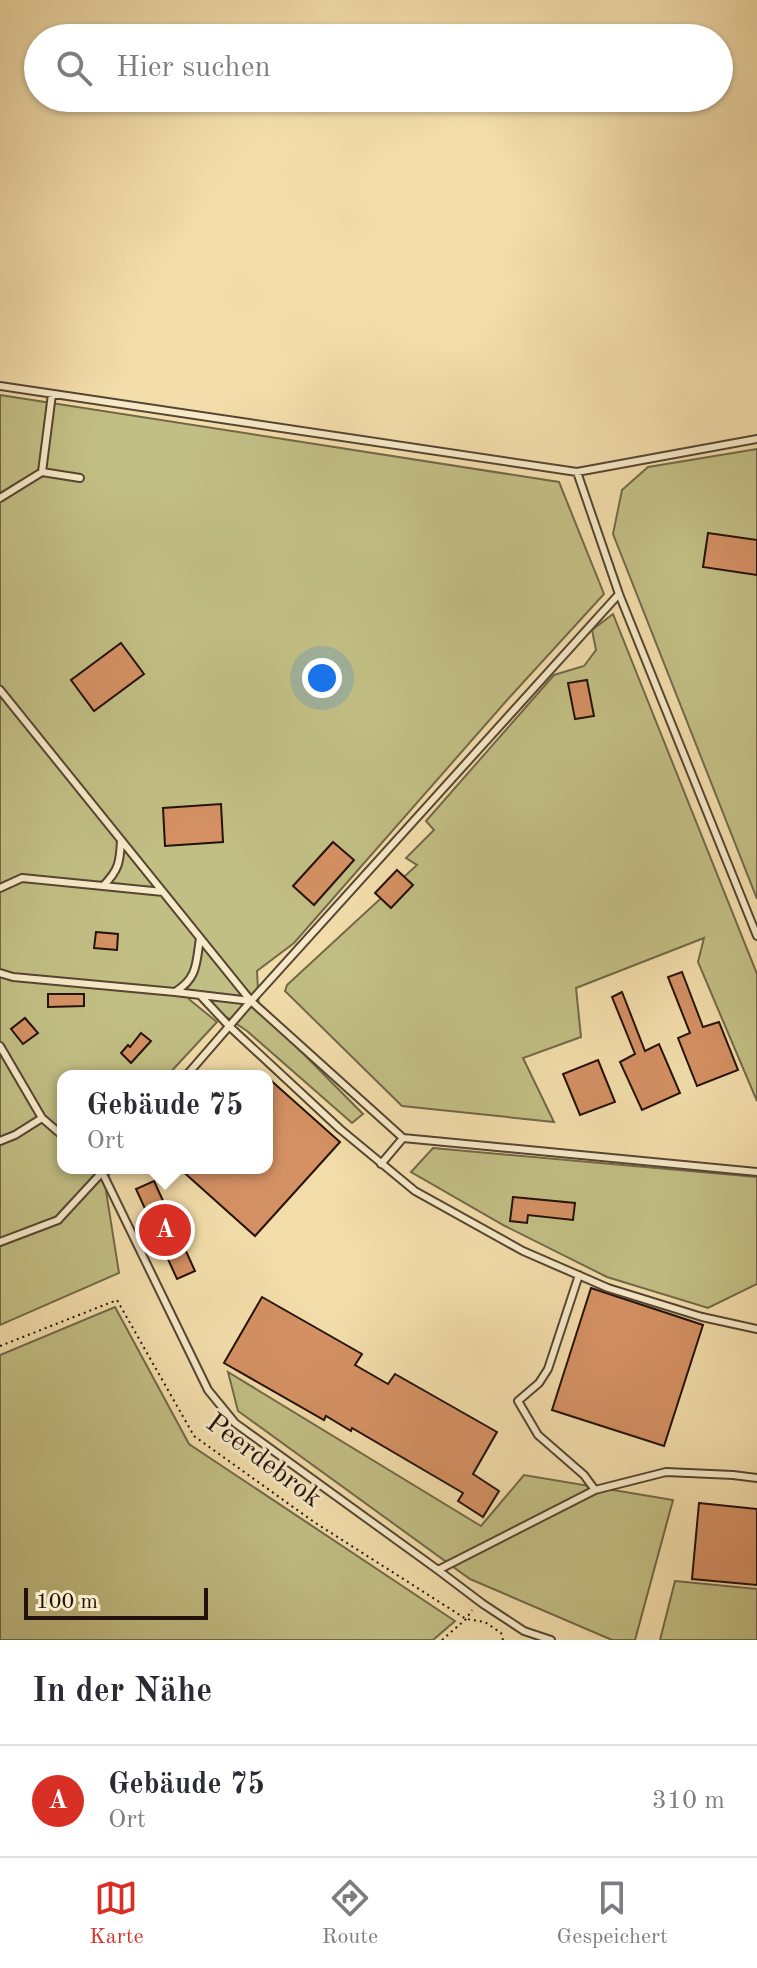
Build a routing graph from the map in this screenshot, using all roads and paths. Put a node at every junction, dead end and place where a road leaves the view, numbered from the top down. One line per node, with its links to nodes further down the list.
1 (0, 386): 2 (lane)
2 (52, 394): 4 (lane); 5 (lane)
3 (757, 439): 5 (lane)
4 (42, 472): 6 (lane); 7 (lane)
5 (577, 472): 8 (lane)
6 (80, 478)
7 (0, 498)
8 (619, 594): 14 (lane); 19 (lane)
9 (0, 690): 10 (lane)
10 (121, 840): 11 (lane); 13 (lane)
11 (103, 886): 12 (lane); 13 (lane)
12 (0, 888)
13 (163, 892): 15 (lane)
14 (757, 936)
15 (200, 938): 17 (lane); 19 (lane)
16 (0, 973): 17 (lane)
17 (175, 992): 18 (lane)
18 (200, 995): 19 (lane); 20 (lane)
19 (251, 1001): 20 (lane); 25 (lane)
20 (229, 1026): 22 (lane); 27 (lane)
21 (0, 1046): 23 (lane)
22 (191, 1070)
23 (42, 1118): 24 (lane); 26 (lane)
24 (57, 1131)
25 (403, 1138): 27 (lane); 28 (lane)
26 (0, 1141)
27 (381, 1164): 32 (lane)
28 (757, 1172)
29 (98, 1174): 31 (lane)
30 (104, 1174): 37 (lane)
31 (0, 1242)
32 (579, 1275): 33 (lane); 36 (lane)
33 (757, 1329)
34 (0, 1346): 39 (path, Peerdebrok)
35 (757, 1478): 36 (lane)
36 (595, 1490): 37 (lane)
37 (438, 1570): 38 (lane)
38 (483, 1604): 39 (path); 42 (lane)
39 (466, 1619): 40 (path); 41 (path, Peerdebrok)
40 (442, 1640)
41 (503, 1640)
42 (551, 1640)

